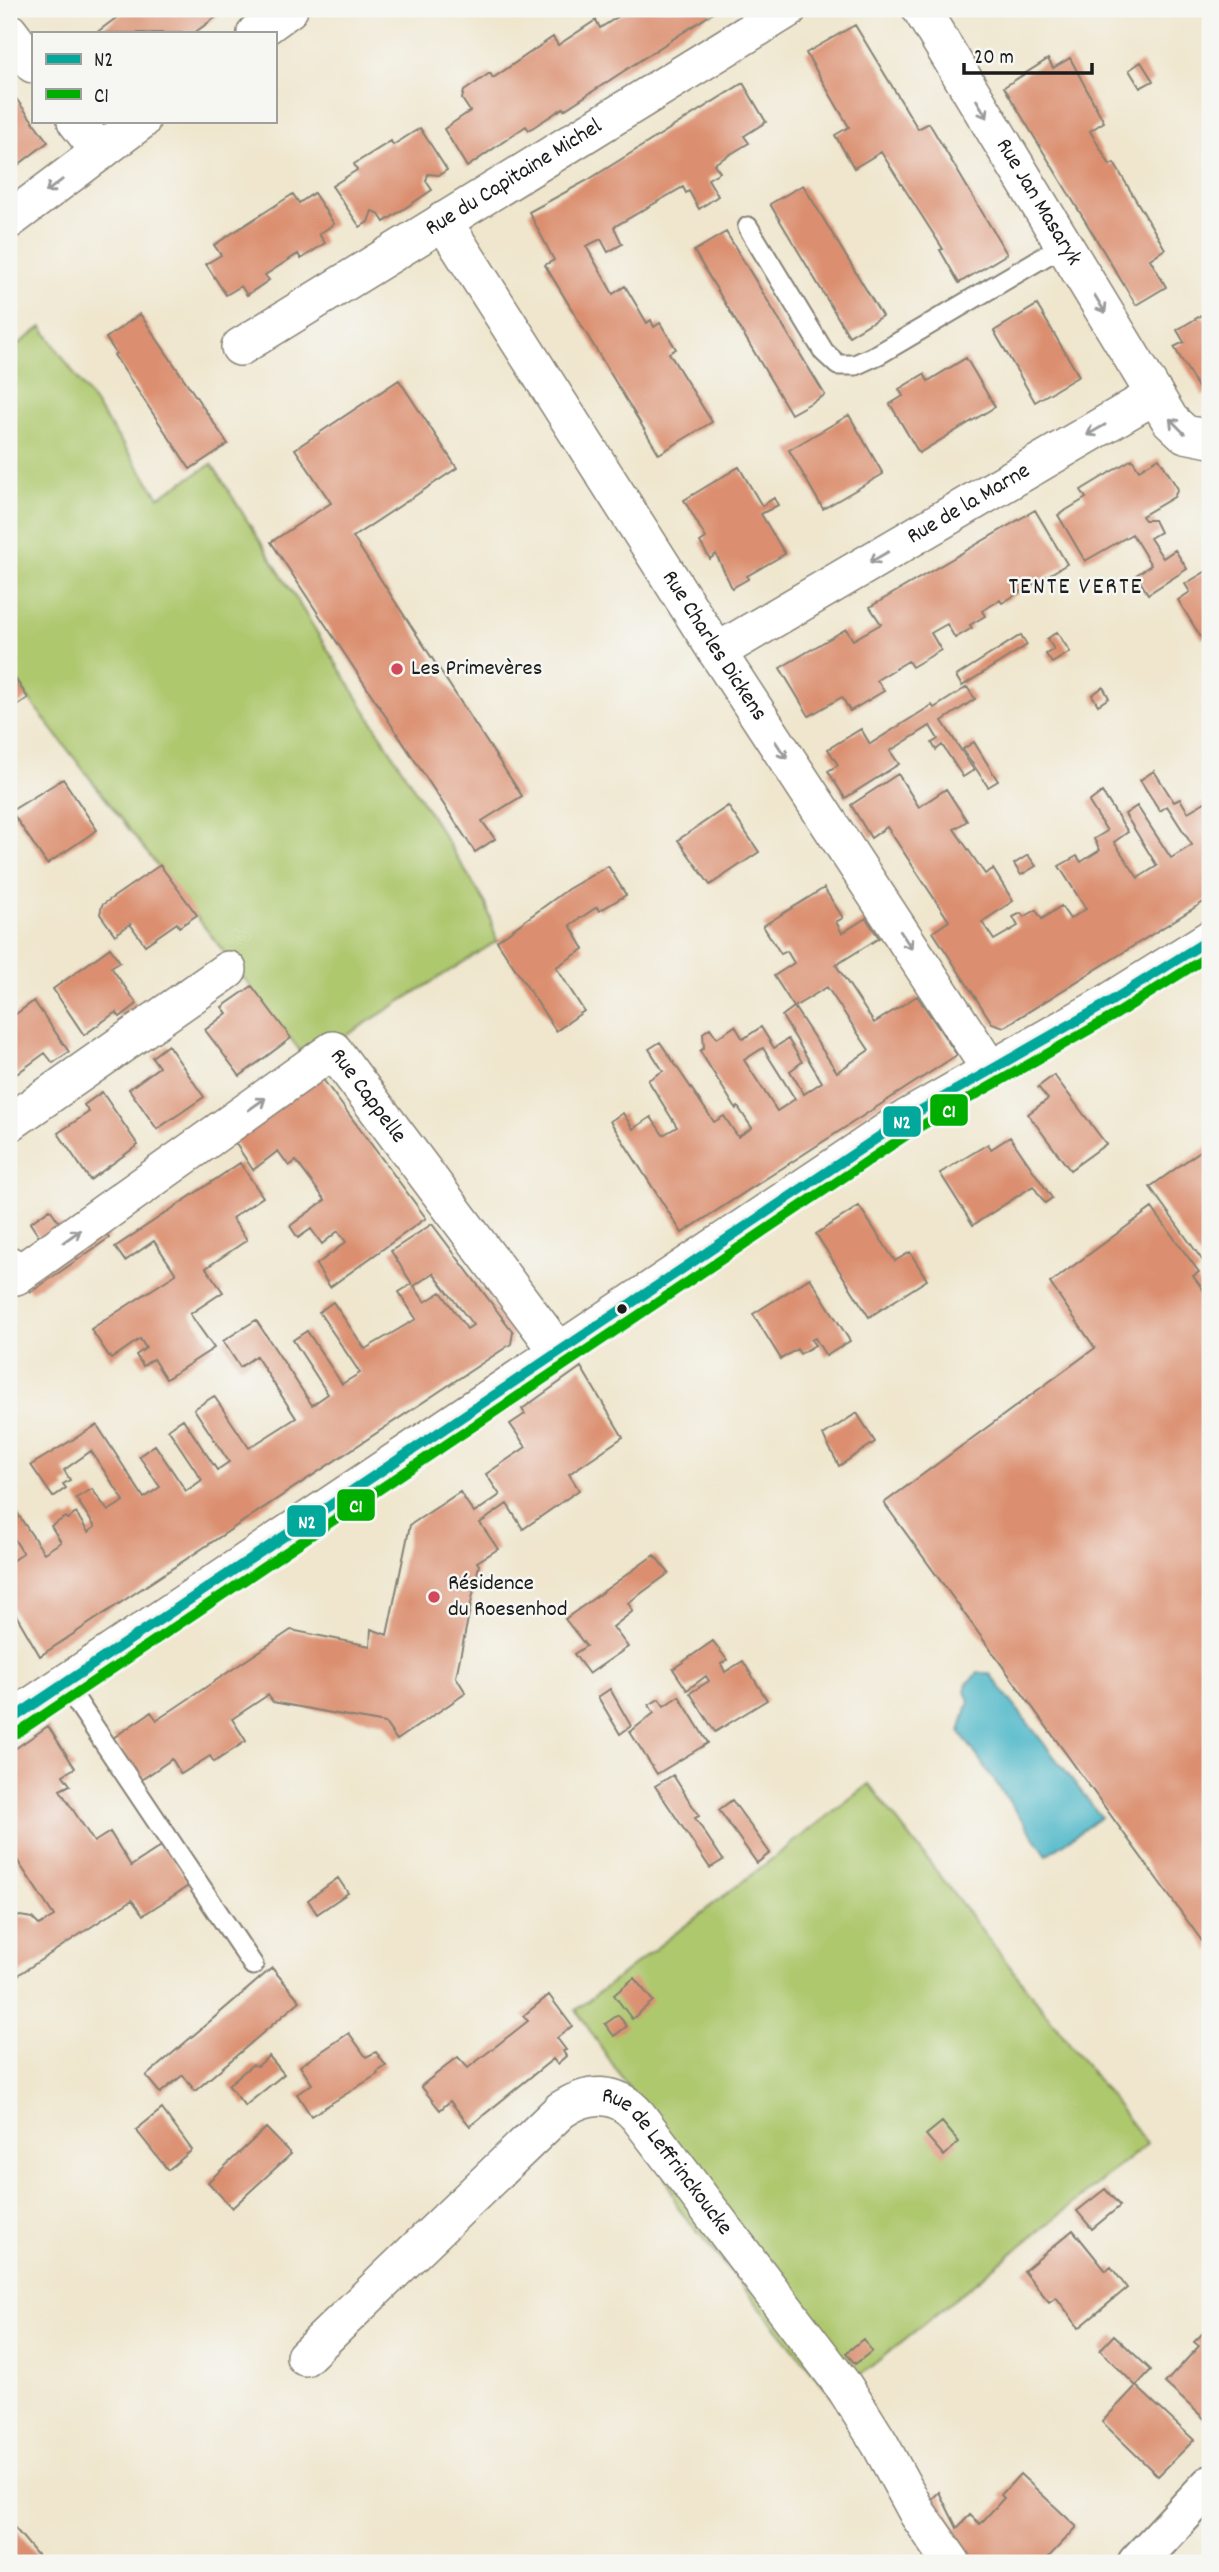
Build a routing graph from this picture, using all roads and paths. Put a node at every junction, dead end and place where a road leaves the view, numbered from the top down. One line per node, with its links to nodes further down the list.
1 (289, 9): 5 (street)
2 (788, 9): 11 (street, Rue du Capitaine Michel)
3 (921, 9): 13 (street, Rue Jan Masaryk, one-way to 13)
4 (9, 32): 6 (street)
5 (258, 32)
6 (32, 63)
7 (77, 122): 9 (street)
8 (140, 122): 9 (street)
9 (100, 152): 10 (street, one-way to 10)
10 (9, 220)
11 (443, 221): 14 (street, Rue du Capitaine Michel); 17 (street, Rue Charles Dickens)
12 (748, 227): 13 (lane)
13 (1064, 245): 15 (street, Rue Jan Masaryk, one-way to 15)
14 (240, 347)
15 (1155, 395): 16 (street, one-way to 15); 17 (street, Rue de la Marne, one-way to 17)
16 (1210, 439)
17 (717, 652): 20 (street, Rue Charles Dickens, one-way to 20)
18 (1210, 939): 20 (street)
19 (228, 970): 21 (street)
20 (990, 1069): 23 (street)
21 (9, 1124)
22 (13, 1271): 23 (street, Rue Cappelle, one-way to 23)
23 (559, 1352): 24 (street)
24 (65, 1684): 25 (street); 26 (lane)
25 (9, 1721)
26 (253, 1965)
27 (305, 2357): 29 (street, Rue de Leffrinckoucke)
28 (1210, 2485): 30 (street)
29 (952, 2563)
30 (1137, 2563)

